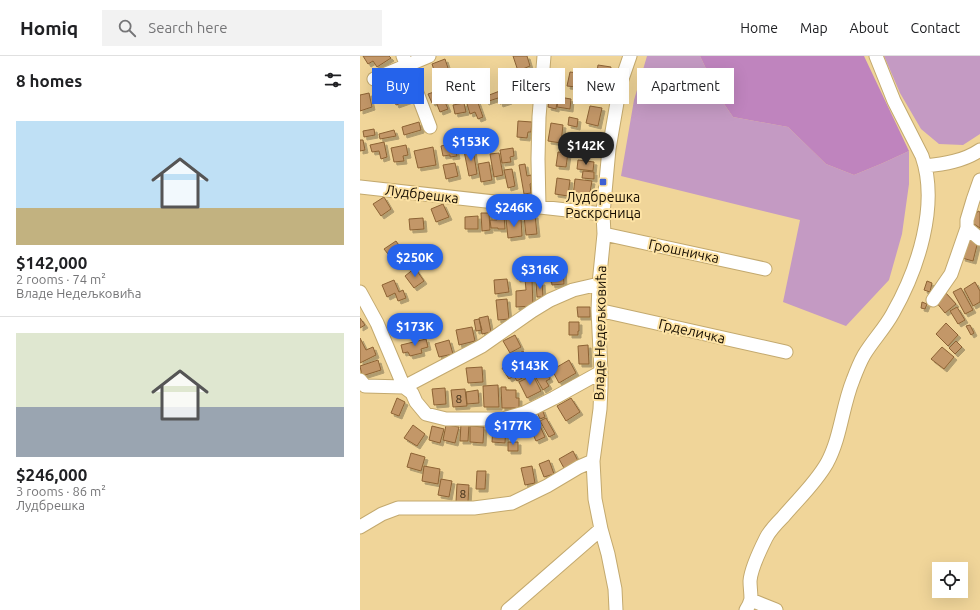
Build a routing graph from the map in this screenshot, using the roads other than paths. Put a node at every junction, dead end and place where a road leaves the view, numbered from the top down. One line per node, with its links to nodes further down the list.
1 (429, 56): 5 (street)
2 (544, 56): 13 (street)
3 (630, 56): 14 (street, Владе Недељковића)
4 (876, 56): 9 (street)
5 (405, 61): 6 (street); 7 (street)
6 (393, 68)
7 (430, 127)
8 (977, 156): 9 (street)
9 (925, 166): 30 (street)
10 (980, 180): 12 (street)
11 (360, 187): 13 (street, Лудбрешка)
12 (976, 203): 15 (street)
13 (540, 207): 14 (street, Лудбрешка)
14 (603, 214): 16 (street, Владе Недељковића)
15 (967, 228): 17 (street); 21 (street)
16 (604, 234): 18 (street, Грошничка); 19 (street, Владе Недељковића)
17 (980, 239)
18 (765, 269)
19 (598, 284): 22 (street, Владе Недељковића); 26 (street)
20 (360, 292): 26 (street)
21 (933, 300)
22 (598, 310): 23 (street, Грделичка); 24 (street, Владе Недељковића)
23 (786, 352)
24 (601, 372): 26 (street); 27 (street, Владе Недељковића)
25 (362, 385): 26 (street)
26 (404, 387)
27 (593, 461): 28 (street); 29 (street, Владе Недељковића)
28 (360, 527)
29 (601, 529): 31 (street); 32 (street, Владе Недељковића)
30 (749, 605): 33 (street)
31 (515, 608)
32 (616, 610)
33 (776, 610)

